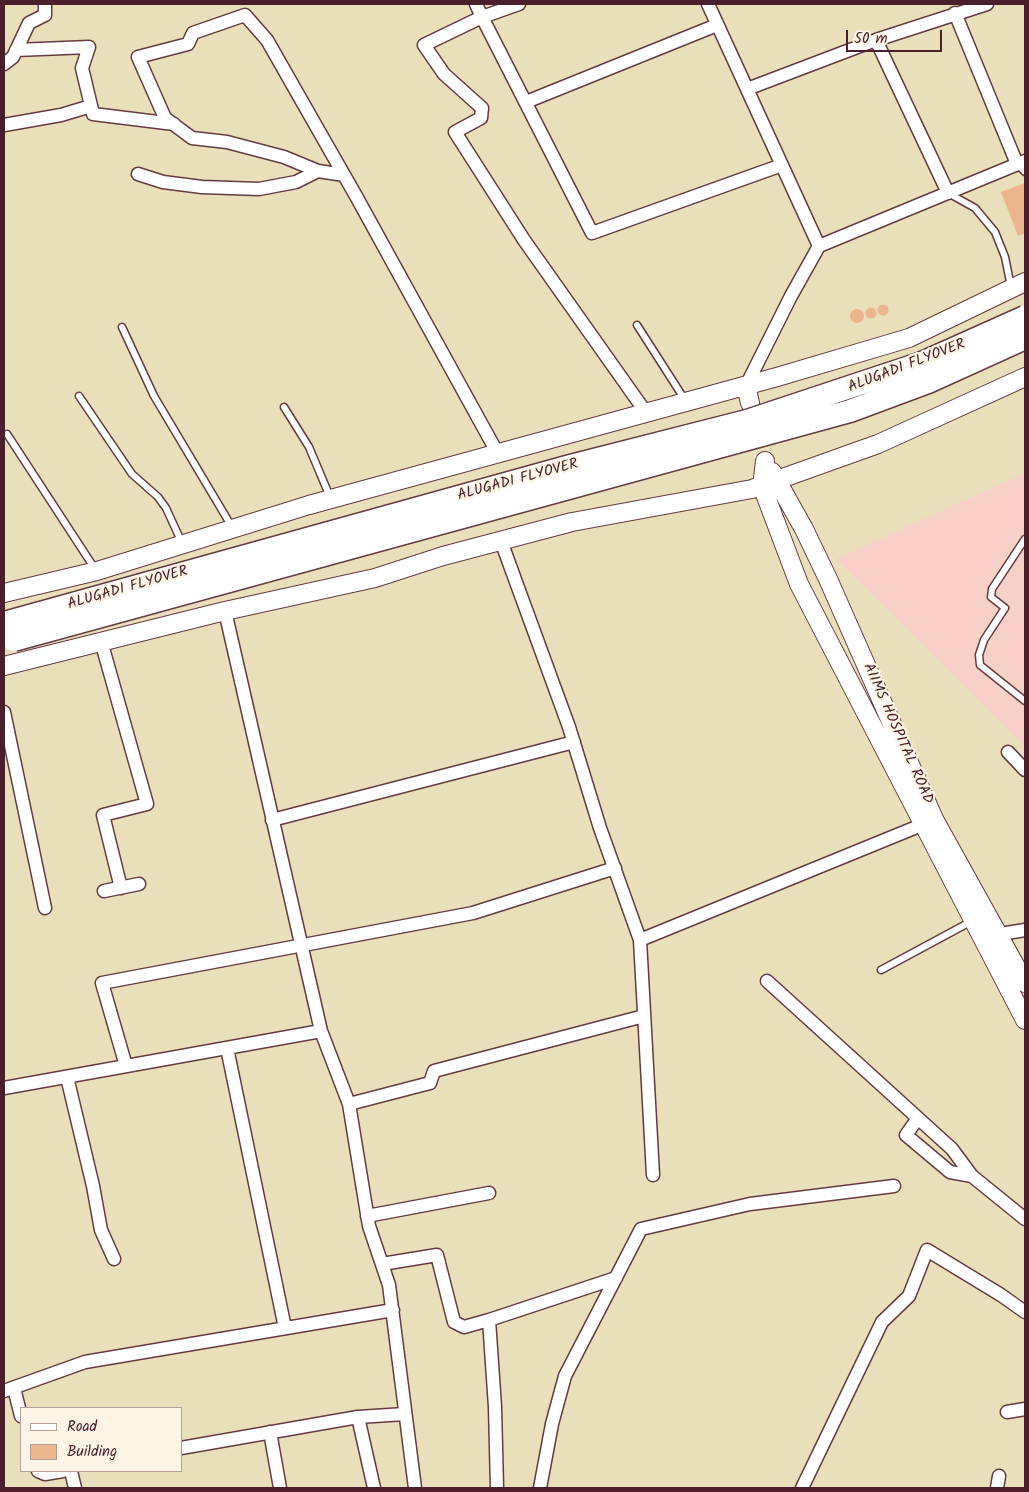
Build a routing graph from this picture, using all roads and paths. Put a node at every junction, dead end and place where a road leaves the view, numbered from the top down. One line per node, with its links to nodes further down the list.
1 (45, 4): 10 (street)
2 (476, 4): 7 (street)
3 (519, 4): 7 (street)
4 (708, 4): 8 (street)
5 (987, 4): 6 (street)
6 (955, 13): 9 (street); 18 (street)
7 (482, 17): 13 (street); 34 (street)
8 (718, 25): 12 (street); 13 (street)
9 (876, 40): 12 (street); 22 (street)
10 (16, 50): 11 (street); 14 (street)
11 (4, 64)
12 (747, 89): 17 (street)
13 (526, 102): 17 (street)
14 (91, 106): 15 (street); 16 (street)
15 (174, 124): 19 (street); 21 (street)
16 (4, 125)
17 (782, 166): 23 (street)
18 (1023, 166): 22 (street)
19 (318, 171): 20 (street); 21 (street)
20 (138, 174)
21 (344, 175): 36 (street)
22 (948, 193): 23 (street); 24 (lane)
23 (819, 246): 30 (street)
24 (1018, 287): 30 (street)
25 (1025, 317): 46 (highway, ALUGADI FLYOVER, bridge)
26 (637, 325): 32 (lane)
27 (122, 327): 39 (lane)
28 (1025, 338): 46 (highway, ALUGADI FLYOVER, bridge)
29 (1025, 378): 37 (street)
30 (748, 394): 32 (street)
31 (79, 396): 42 (lane)
32 (687, 402): 34 (street)
33 (284, 408): 38 (lane)
34 (647, 414): 36 (street)
35 (7, 434): 43 (lane)
36 (498, 454): 38 (street)
37 (770, 484): 41 (street); 55 (street, AIIMS HOSPITAL ROAD); 61 (street, AIIMS HOSPITAL ROAD)
38 (331, 499): 39 (street)
39 (232, 528): 42 (street)
40 (1025, 539): 49 (lane)
41 (501, 541): 45 (street); 51 (street)
42 (183, 544): 43 (street)
43 (97, 571): 44 (street)
44 (4, 593)
45 (225, 611): 47 (street); 54 (street)
46 (9, 632)
47 (101, 641): 48 (street); 58 (street)
48 (4, 666)
49 (1025, 701)
50 (4, 712): 60 (street)
51 (574, 742): 54 (street); 56 (street)
52 (1008, 752): 53 (street)
53 (1025, 770)
54 (272, 820): 65 (street)
55 (924, 824): 61 (street, AIIMS HOSPITAL ROAD); 64 (street)
56 (615, 868): 64 (street); 65 (street)
57 (139, 884): 58 (street)
58 (121, 888): 59 (street)
59 (104, 891)
60 (45, 908)
61 (979, 919): 63 (street, AIIMS HOSPITAL ROAD); 66 (lane); 70 (street, AIIMS HOSPITAL ROAD)
62 (1025, 930): 63 (street)
63 (1000, 934): 68 (street, AIIMS HOSPITAL ROAD)
64 (640, 940): 69 (street)
65 (301, 945): 71 (street); 73 (street)
66 (880, 970)
67 (767, 981): 77 (street)
68 (1025, 983)
69 (644, 1016): 76 (street); 78 (street)
70 (1025, 1020)
71 (321, 1031): 72 (street); 76 (street)
72 (227, 1048): 73 (street); 90 (street)
73 (126, 1066): 74 (street)
74 (67, 1077): 75 (street); 84 (street)
75 (4, 1088)
76 (349, 1104): 82 (street)
77 (918, 1118): 79 (street); 79 (street)
78 (653, 1175)
79 (972, 1176): 83 (street)
80 (894, 1186): 86 (street)
81 (490, 1193): 82 (street)
82 (367, 1216): 85 (street)
83 (1025, 1219)
84 (114, 1258)
85 (382, 1264): 87 (street); 89 (street)
86 (616, 1278): 89 (street); 107 (street)
87 (393, 1310): 90 (street); 95 (street)
88 (1025, 1312): 108 (street)
89 (488, 1320): 106 (street)
90 (285, 1328): 91 (street)
91 (9, 1389): 94 (street)
92 (1025, 1409): 93 (street)
93 (1007, 1412)
94 (20, 1414)
95 (405, 1414): 96 (street); 105 (street)
96 (358, 1417): 97 (street); 104 (street)
97 (270, 1432): 98 (street); 103 (street)
98 (182, 1448)
99 (40, 1472): 100 (street)
100 (57, 1472)
101 (71, 1472): 102 (street)
102 (76, 1488)
103 (280, 1488)
104 (374, 1488)
105 (415, 1488)
106 (497, 1488)
107 (540, 1488)
108 (802, 1488)

